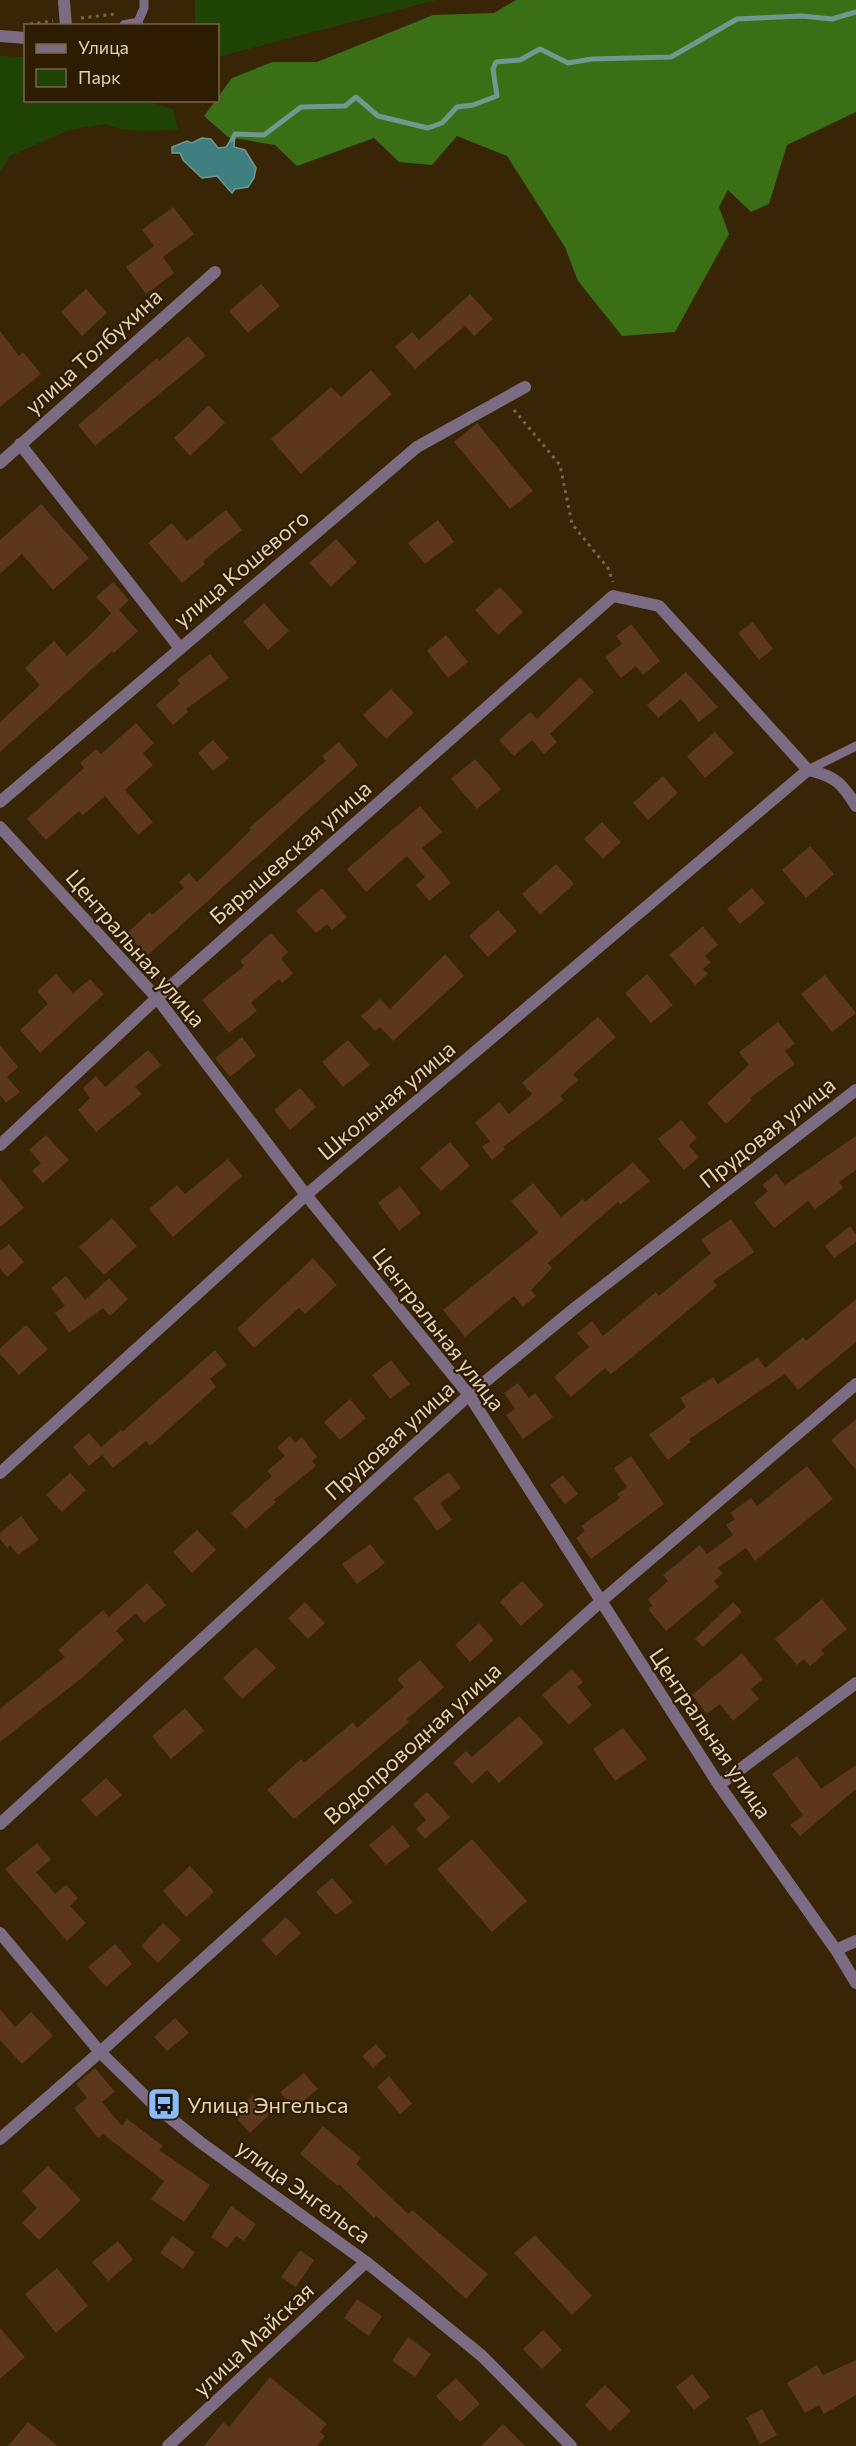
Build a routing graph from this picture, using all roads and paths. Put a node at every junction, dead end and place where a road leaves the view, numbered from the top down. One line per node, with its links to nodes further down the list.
1 (144, 0): 4 (lane)
2 (64, 2): 3 (street)
3 (66, 24)
4 (132, 24)
5 (0, 36): 6 (street)
6 (24, 38)
7 (215, 272): 10 (street, улица Толбухина)
8 (525, 387): 9 (street, улица Кошевого)
9 (504, 399): 12 (path); 13 (street, улица Кошевого)
10 (20, 444): 11 (street, улица Толбухина); 13 (street)
11 (0, 463)
12 (616, 597): 15 (street); 19 (street, Барышевская улица)
13 (179, 647): 16 (street, улица Кошевого)
14 (856, 746): 15 (lane)
15 (808, 770): 17 (street); 22 (street, Школьная улица)
16 (0, 802)
17 (856, 806)
18 (0, 827): 19 (street, Центральная улица)
19 (157, 998): 21 (street, Барышевская улица); 22 (street, Центральная улица)
20 (856, 1090): 24 (street, Прудовая улица)
21 (0, 1145)
22 (306, 1195): 24 (street, Центральная улица); 25 (street, Школьная улица)
23 (856, 1384): 26 (street, Водопроводная улица)
24 (469, 1395): 26 (street, Центральная улица); 29 (street, Прудовая улица)
25 (0, 1473)
26 (599, 1603): 28 (street, Центральная улица); 34 (street, Водопроводная улица)
27 (856, 1683): 28 (street)
28 (719, 1785): 32 (street, Центральная улица)
29 (0, 1824)
30 (0, 1933): 34 (street, улица Энгельса)
31 (856, 1941): 32 (street)
32 (836, 1950): 33 (street, Центральная улица)
33 (856, 1983)
34 (100, 2052): 35 (street, Водопроводная улица); 36 (street, улица Энгельса)
35 (0, 2139)
36 (366, 2262): 37 (street, улица Майская); 38 (street, улица Энгельса)
37 (168, 2446)
38 (571, 2446)

